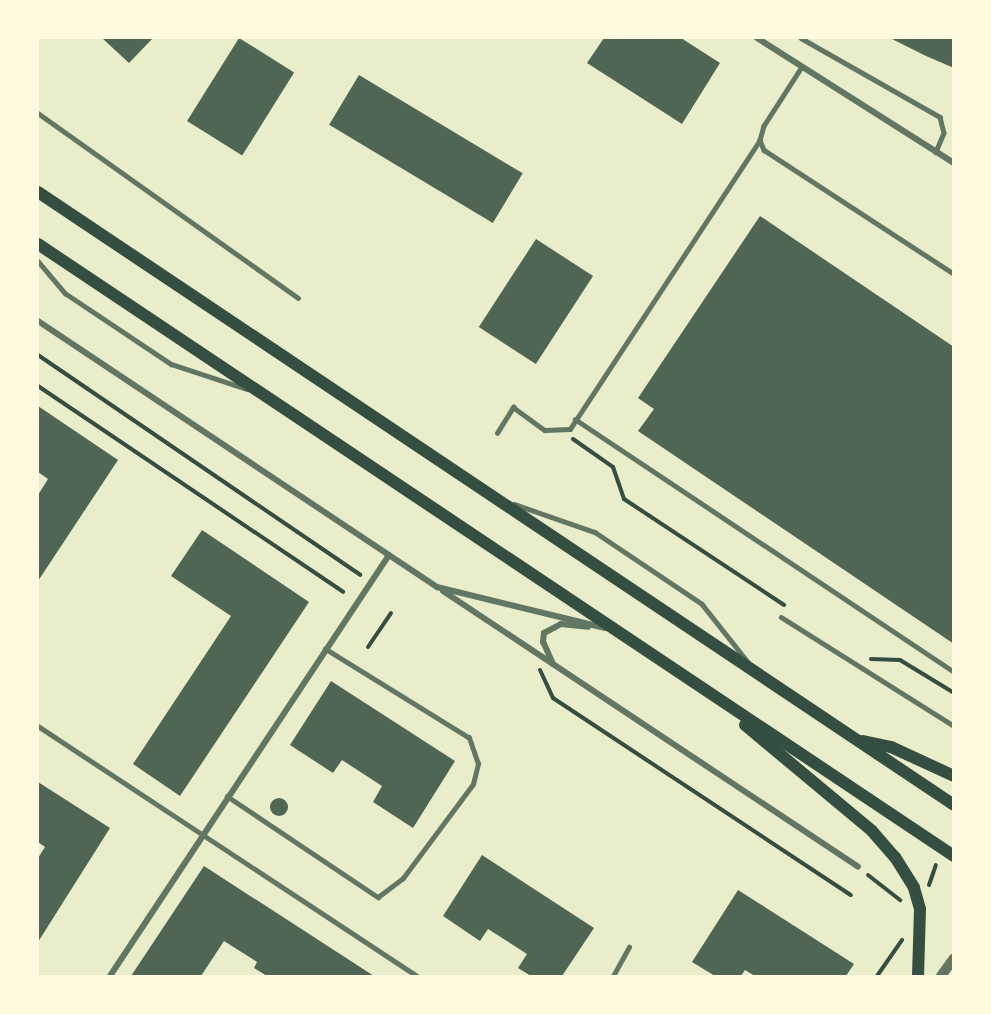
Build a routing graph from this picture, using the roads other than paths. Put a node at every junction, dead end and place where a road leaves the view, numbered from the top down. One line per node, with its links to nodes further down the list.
1 (757, 38): 3 (street)
2 (801, 38): 6 (lane)
3 (802, 66): 5 (lane); 6 (street)
4 (38, 113): 14 (lane)
5 (760, 140): 13 (lane); 17 (lane)
6 (936, 152): 7 (street)
7 (954, 163)
8 (38, 184): 10 (lane)
9 (38, 192): 10 (main road)
10 (60, 206): 19 (main road)
11 (38, 244): 16 (main road)
12 (38, 261): 16 (lane)
13 (954, 274)
14 (298, 298)
15 (38, 321): 20 (street)
16 (262, 395): 23 (main road)
17 (575, 419): 18 (lane); 26 (lane)
18 (497, 433)
19 (496, 499): 27 (main road); 27 (lane)
20 (389, 555): 21 (street); 24 (street)
21 (437, 587): 23 (street); 25 (street)
22 (781, 617): 30 (lane)
23 (616, 630): 25 (street); 28 (main road)
24 (325, 649): 33 (street); 33 (lane)
25 (554, 664): 37 (street)
26 (954, 672)
27 (757, 673): 31 (main road)
28 (711, 694): 36 (main road); 43 (main road)
29 (38, 726): 35 (lane)
30 (954, 726)
31 (857, 740): 32 (main road); 34 (main road)
32 (954, 776)
33 (227, 796): 35 (street)
34 (954, 805)
35 (201, 837): 40 (street); 41 (lane)
36 (954, 856)
37 (858, 867)
38 (629, 947): 42 (lane)
39 (954, 958): 44 (street)
40 (110, 976)
41 (417, 976)
42 (613, 976)
43 (918, 976)
44 (941, 976)

